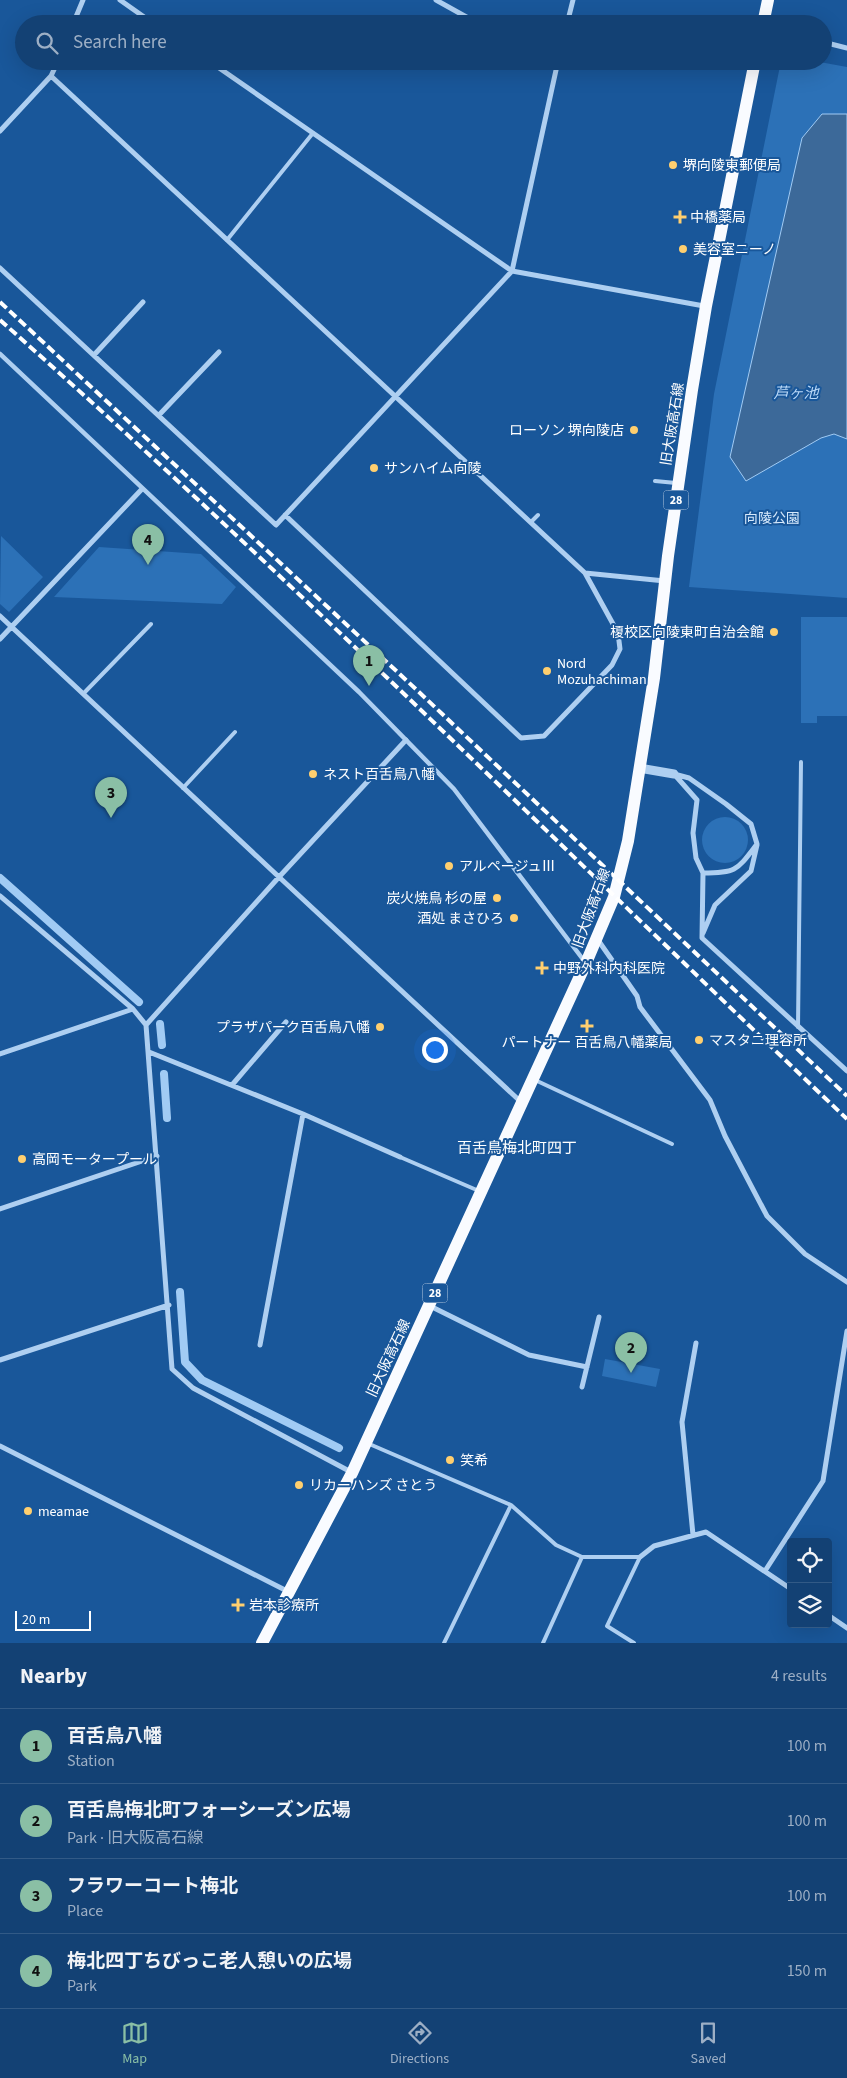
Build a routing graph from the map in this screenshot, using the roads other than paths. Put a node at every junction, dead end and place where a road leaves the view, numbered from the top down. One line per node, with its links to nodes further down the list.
1 (83, 0): 6 (street)
2 (120, 0): 7 (street)
3 (436, 0): 8 (street)
4 (572, 0): 9 (street)
5 (768, 0): 10 (main road)
6 (77, 15)
7 (141, 15)
8 (463, 15)
9 (569, 15)
10 (765, 15)
11 (832, 44): 12 (street)
12 (847, 48)
13 (54, 70): 17 (street)
14 (222, 70): 19 (street)
15 (556, 70): 22 (street)
16 (753, 70): 24 (main road, 旧大阪高石線 / 28)
17 (51, 76): 18 (street); 20 (street)
18 (0, 132)
19 (313, 133): 20 (lane); 22 (street)
20 (227, 240): 28 (street)
21 (0, 268): 27 (street)
22 (512, 271): 24 (street); 28 (street)
23 (143, 302): 27 (street)
24 (706, 306): 31 (main road, 旧大阪高石線 / 28)
25 (219, 352): 29 (street)
26 (0, 354): 32 (street)
27 (94, 355): 29 (street)
28 (396, 397): 33 (street); 35 (street)
29 (159, 416): 33 (street)
30 (655, 481): 31 (lane)
31 (678, 484): 37 (main road, 旧大阪高石線 / 28)
32 (142, 489): 40 (street); 44 (street)
33 (285, 515): 36 (street)
34 (538, 515): 35 (lane)
35 (531, 522): 36 (street)
36 (586, 573): 37 (street)
37 (665, 581): 46 (main road, 旧大阪高石線 / 28)
38 (0, 616): 40 (street)
39 (151, 624): 42 (lane)
40 (11, 626): 41 (street); 42 (street)
41 (0, 638)
42 (84, 693): 48 (street)
43 (235, 732): 48 (lane)
44 (406, 740): 51 (street); 55 (street)
45 (801, 762): 59 (lane)
46 (639, 768): 47 (street); 53 (main road, 旧大阪高石線 / 28)
47 (674, 774): 49 (street); 50 (street)
48 (183, 788): 51 (street)
49 (757, 844): 50 (street); 54 (street)
50 (703, 872): 54 (street)
51 (279, 877): 58 (street); 65 (street)
52 (0, 896): 56 (street)
53 (596, 937): 55 (main road, 旧大阪高石線 / 28); 72 (street)
54 (702, 938): 59 (street)
55 (586, 963): 63 (main road, 旧大阪高石線 / 28)
56 (133, 1010): 58 (street); 61 (street)
57 (286, 1022): 64 (street)
58 (146, 1025): 60 (street)
59 (798, 1027): 62 (street)
60 (149, 1052): 64 (street); 68 (street)
61 (0, 1054)
62 (847, 1071)
63 (533, 1079): 65 (main road, 旧大阪高石線 / 28); 67 (lane)
64 (232, 1086): 66 (street)
65 (522, 1103): 70 (main road, 旧大阪高石線 / 28)
66 (303, 1114): 69 (street); 78 (street)
67 (672, 1144)
68 (157, 1156): 71 (street); 73 (street)
69 (400, 1157): 70 (lane)
70 (481, 1192): 74 (main road, 旧大阪高石線 / 28)
71 (0, 1209)
72 (847, 1282)
73 (169, 1305): 79 (street); 84 (street)
74 (429, 1306): 80 (street); 82 (main road, 旧大阪高石線 / 28)
75 (599, 1317): 80 (street)
76 (847, 1331): 89 (street)
77 (696, 1343): 86 (street)
78 (260, 1345)
79 (0, 1360)
80 (587, 1366): 81 (street)
81 (582, 1387)
82 (365, 1442): 84 (main road, 旧大阪高石線 / 28); 85 (lane)
83 (0, 1446): 91 (street)
84 (352, 1473): 91 (main road, 旧大阪高石線 / 28)
85 (511, 1505): 87 (lane); 95 (lane)
86 (693, 1535): 88 (street); 89 (street)
87 (582, 1557): 88 (lane); 96 (lane)
88 (640, 1557): 97 (lane)
89 (765, 1571): 90 (street)
90 (787, 1586)
91 (289, 1592): 94 (main road, 旧大阪高石線 / 28)
92 (832, 1618): 93 (street)
93 (847, 1628)
94 (262, 1643)
95 (444, 1643)
96 (543, 1643)
97 (634, 1643)

